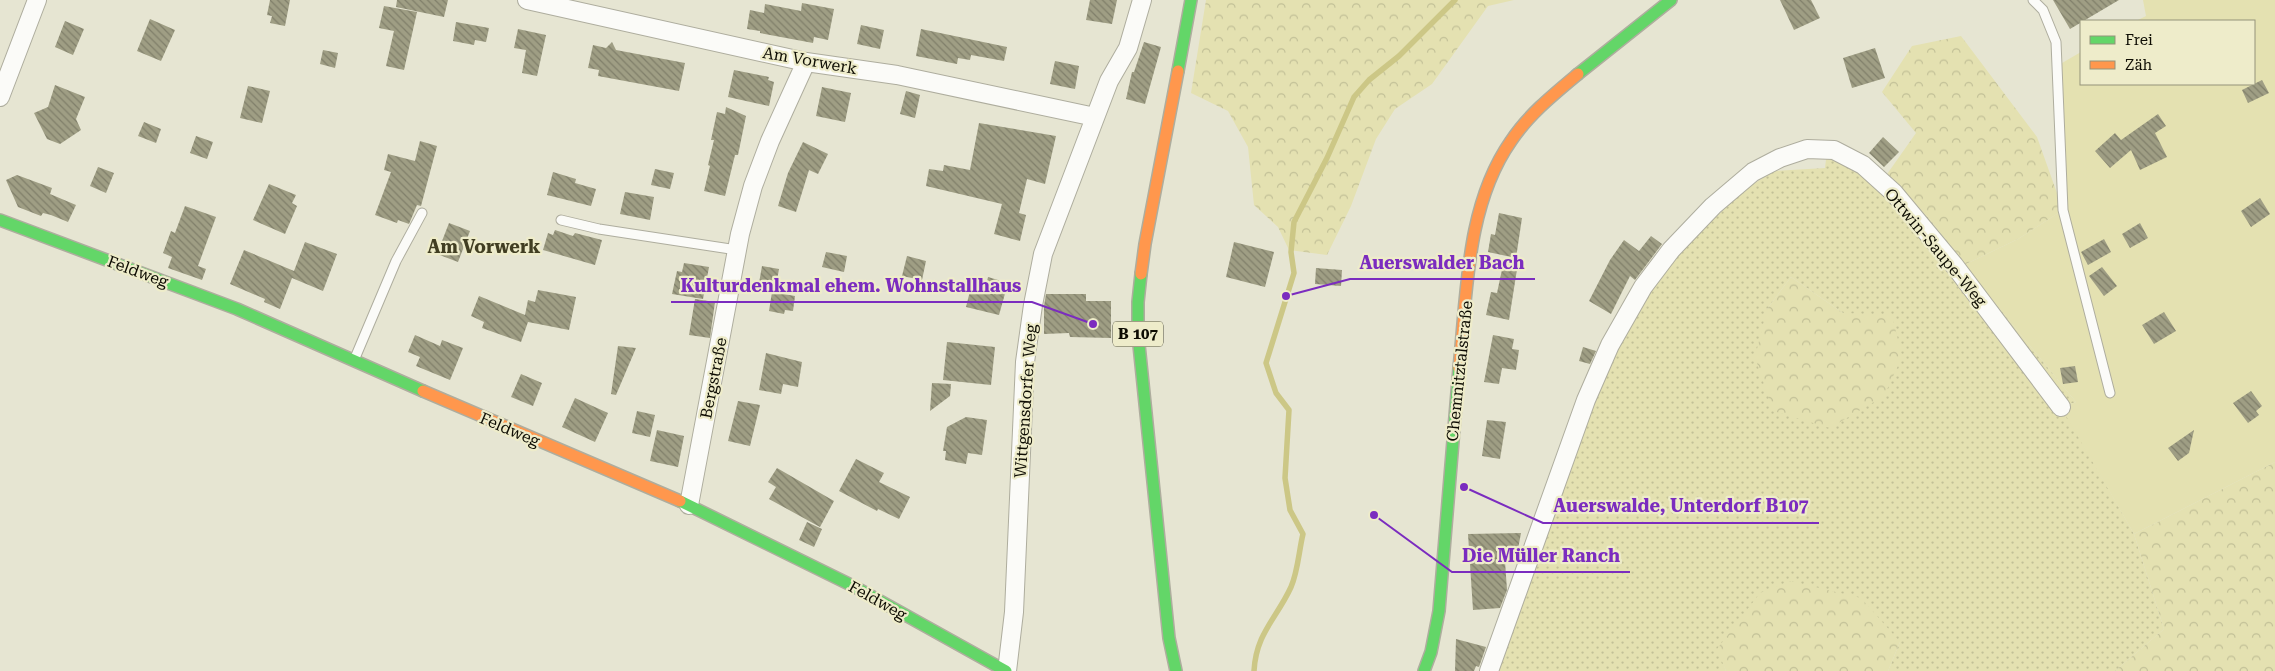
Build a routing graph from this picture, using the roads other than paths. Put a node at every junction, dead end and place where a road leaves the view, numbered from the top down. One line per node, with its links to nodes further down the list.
1 (37, 0): 8 (street)
2 (527, 0): 7 (street, Am Vorwerk)
3 (1142, 0): 9 (street, Wittgensdorfer Weg)
4 (1191, 0): 19 (main road, B 107)
5 (1671, 0): 20 (main road, Chemnitztalstraße)
6 (2033, 0): 15 (lane)
7 (806, 62): 9 (street, Am Vorwerk); 13 (street, Bergstraße)
8 (0, 97)
9 (1095, 117): 18 (street, Wittgensdorfer Weg)
10 (422, 213): 14 (lane)
11 (0, 220): 14 (main road, Feldweg)
12 (561, 220): 13 (lane)
13 (737, 250): 17 (street, Bergstraße)
14 (354, 359): 17 (main road, Feldweg)
15 (2110, 393)
16 (2061, 407): 21 (street, Ottwin-Saupe-Weg)
17 (689, 505): 18 (main road, Feldweg)
18 (1006, 671)
19 (1176, 671)
20 (1424, 671)
21 (1489, 671)

